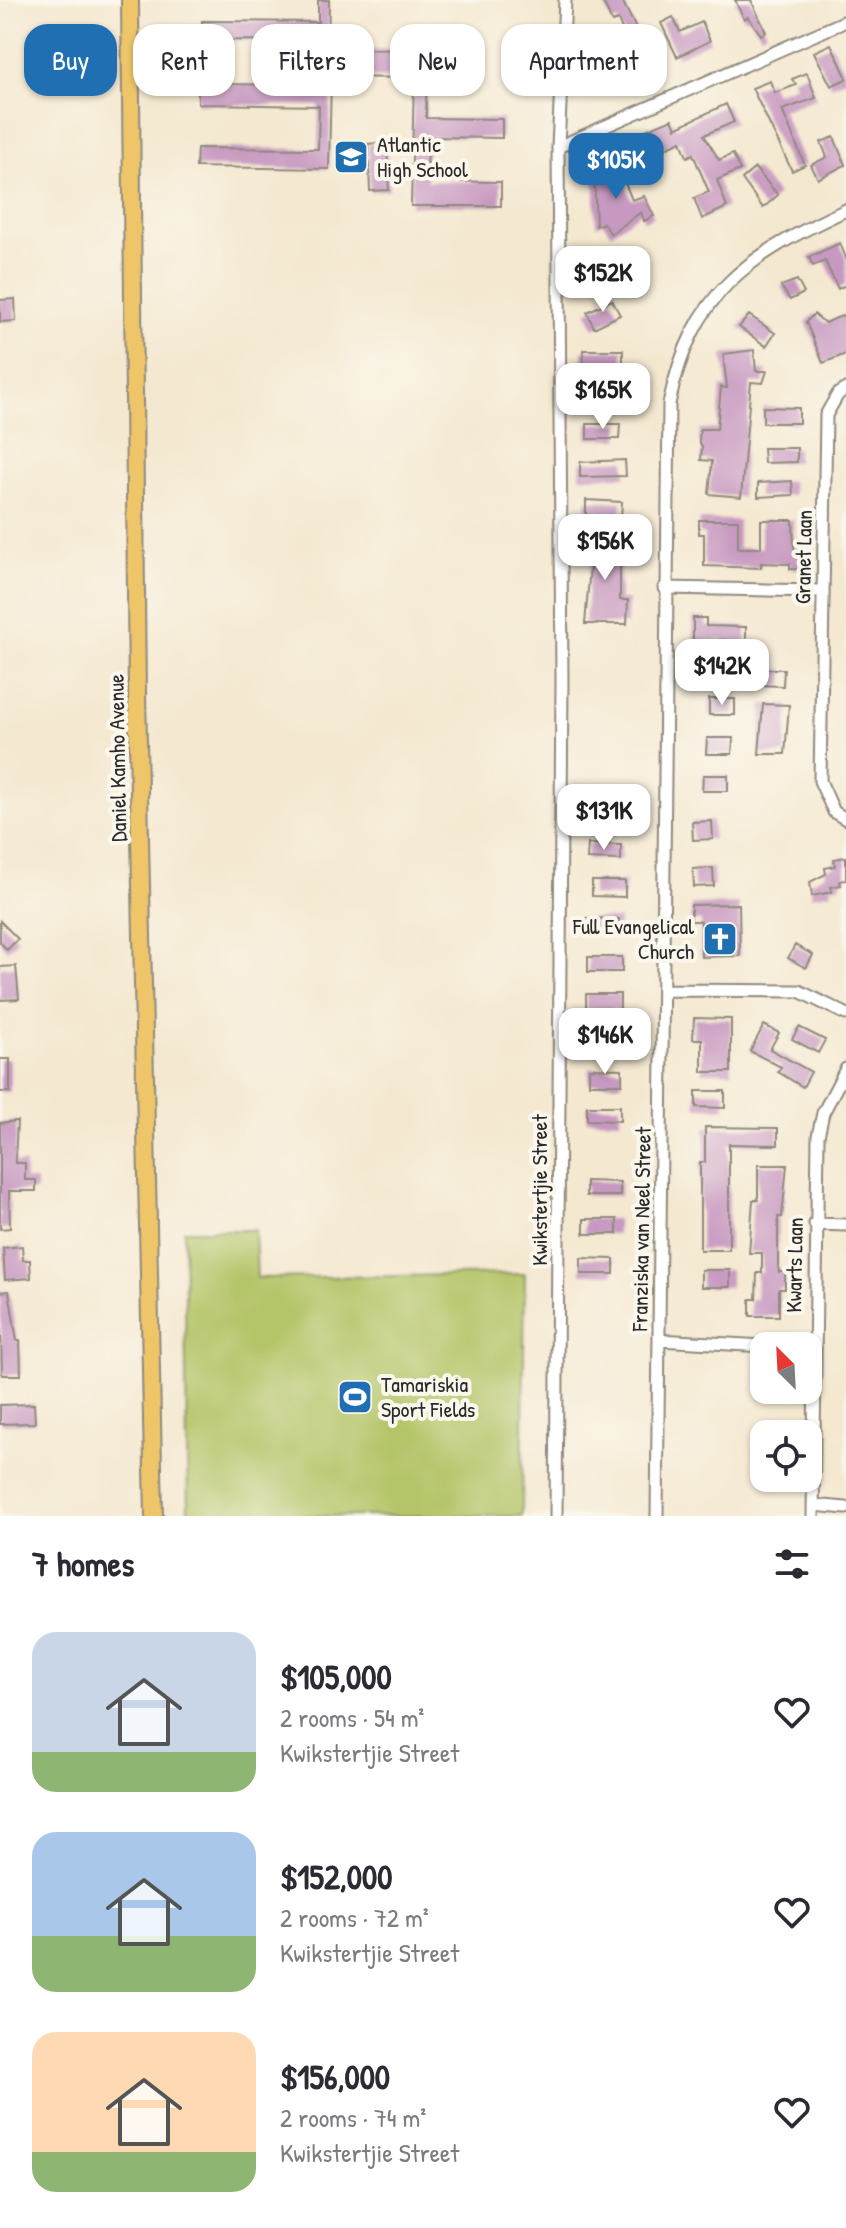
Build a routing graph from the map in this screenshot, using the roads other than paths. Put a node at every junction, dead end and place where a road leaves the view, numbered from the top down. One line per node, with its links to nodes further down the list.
1 (130, 0): 21 (main road, Daniel Kamho Avenue)
2 (565, 0): 4 (street, Kwikstertjie Street)
3 (846, 21): 4 (street)
4 (558, 147): 22 (street, Kwikstertjie Street)
5 (846, 210): 7 (street, Franziska van Neel Street)
6 (846, 389): 8 (street, Granet Laan)
7 (664, 588): 8 (street); 10 (street, Franziska van Neel Street)
8 (822, 591): 9 (street, Granet Laan)
9 (846, 819)
10 (665, 990): 11 (street); 16 (street, Franziska van Neel Street)
11 (846, 1014)
12 (846, 1069): 13 (street, Kwarts Laan)
13 (815, 1224): 14 (street); 15 (street, Kwarts Laan)
14 (846, 1225)
15 (811, 1332)
16 (659, 1340): 17 (street); 23 (street, Franziska van Neel Street)
17 (750, 1345)
18 (811, 1404): 20 (street, Kwarts Laan)
19 (846, 1508): 20 (street)
20 (813, 1511)
21 (154, 1516)
22 (556, 1516)
23 (657, 1516)

